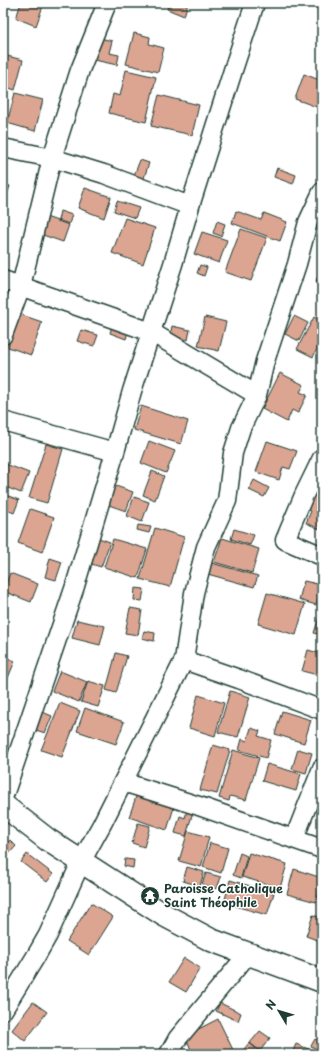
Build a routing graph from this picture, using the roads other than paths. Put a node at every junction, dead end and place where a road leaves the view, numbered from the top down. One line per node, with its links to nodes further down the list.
1 (107, 3): 4 (street)
2 (255, 3): 6 (street)
3 (3, 148): 4 (street)
4 (52, 158): 6 (street); 8 (street)
5 (322, 192): 11 (street)
6 (190, 206): 9 (street)
7 (3, 280): 8 (street)
8 (21, 286): 9 (street); 10 (street)
9 (151, 332): 11 (street); 13 (street)
10 (3, 335)
11 (257, 395): 16 (street)
12 (3, 422): 13 (street)
13 (115, 452): 20 (street)
14 (322, 458): 15 (street)
15 (322, 556)
16 (184, 660): 17 (street); 19 (street)
17 (322, 710)
18 (322, 768): 22 (street)
19 (123, 782): 22 (street); 24 (street)
20 (3, 798)
21 (3, 805): 24 (street)
22 (294, 839): 23 (street)
23 (322, 849)
24 (81, 862): 25 (street); 27 (street)
25 (248, 954): 26 (street); 28 (street)
26 (322, 981)
27 (3, 1010)
28 (169, 1054)

